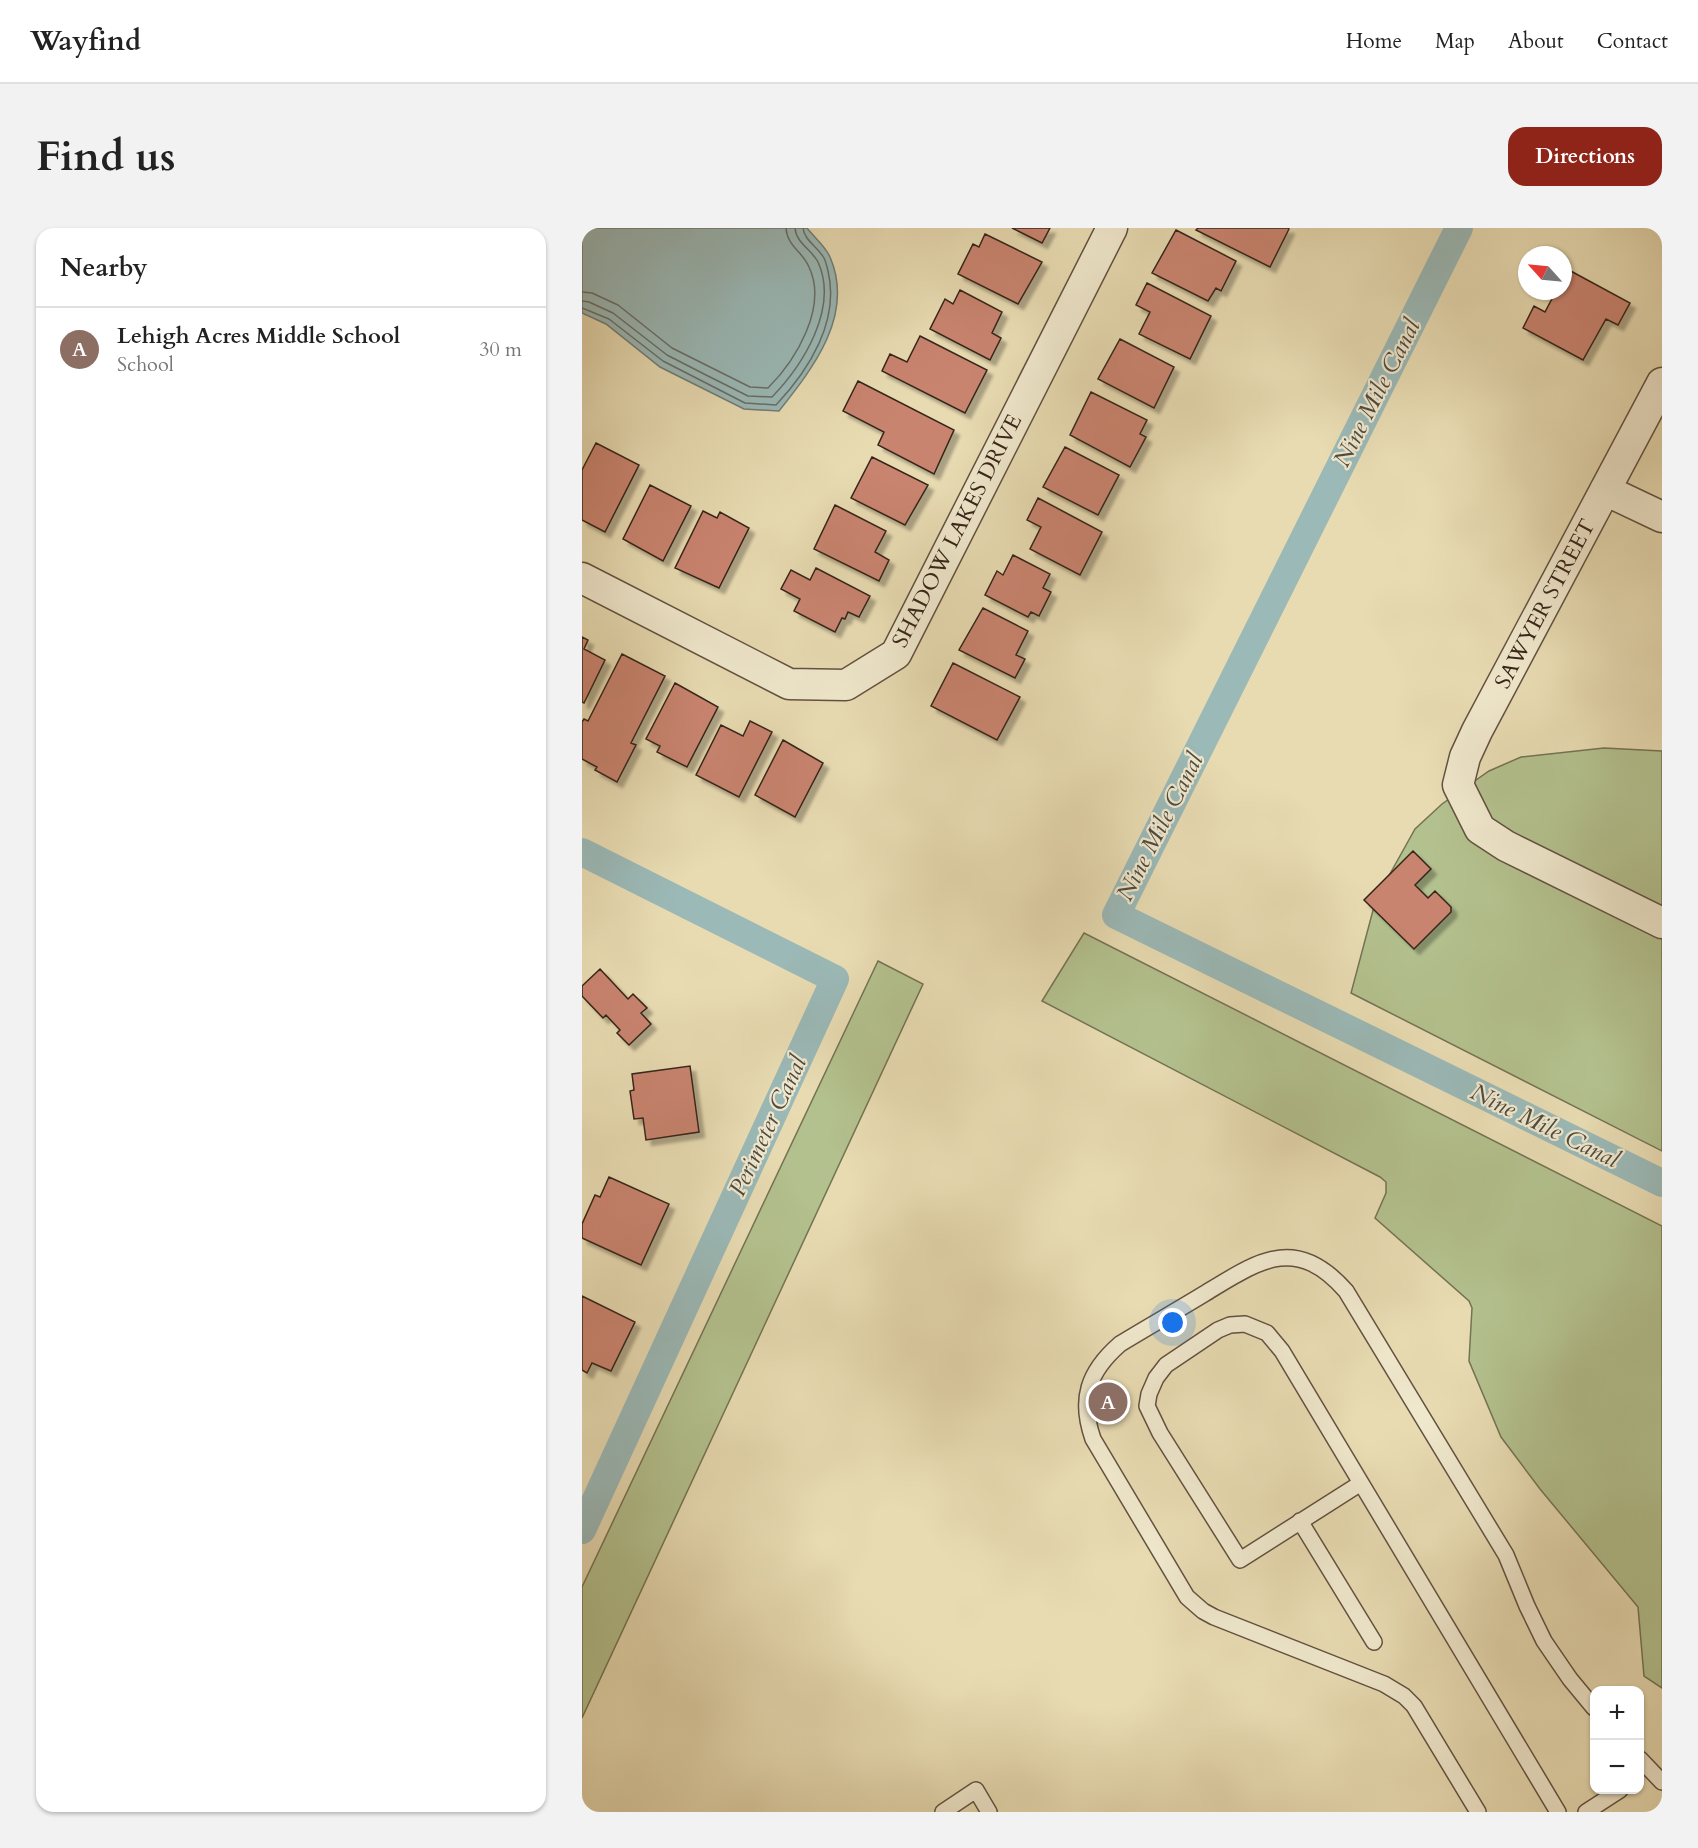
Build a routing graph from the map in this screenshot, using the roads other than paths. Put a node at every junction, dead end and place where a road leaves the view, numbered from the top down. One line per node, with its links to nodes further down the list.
1 (1112, 228): 5 (street, SHADOW LAKES DRIVE)
2 (1662, 383): 3 (street, SAWYER STREET)
3 (1605, 490): 4 (street); 6 (street, SAWYER STREET)
4 (1662, 516)
5 (582, 578)
6 (1662, 923)
7 (1361, 1483): 8 (lane); 8 (lane); 17 (lane)
8 (1300, 1521): 9 (lane)
9 (1374, 1642)
10 (1590, 1703): 16 (lane)
11 (1644, 1770): 12 (lane)
12 (1662, 1782)
13 (1614, 1794): 18 (lane)
14 (943, 1812): 15 (lane)
15 (989, 1812)
16 (1478, 1812)
17 (1558, 1812)
18 (1586, 1812)

